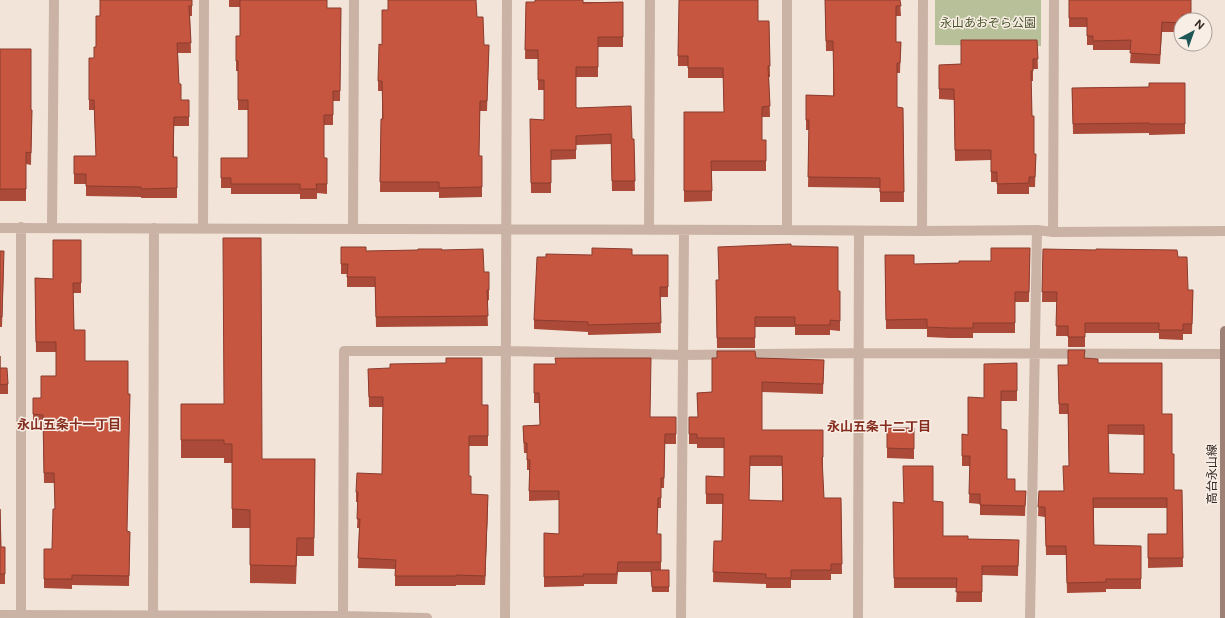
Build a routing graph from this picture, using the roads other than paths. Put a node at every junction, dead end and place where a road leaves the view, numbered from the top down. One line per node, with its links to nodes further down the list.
1 (54, 0): 10 (street)
2 (204, 0): 13 (street)
3 (354, 0): 14 (street)
4 (507, 0): 15 (street)
5 (650, 0): 16 (street)
6 (787, 0): 18 (street)
7 (923, 0): 21 (street)
8 (1054, 0): 22 (street)
9 (21, 227): 10 (street); 11 (street); 31 (street)
10 (52, 227): 12 (street)
11 (0, 228)
12 (154, 228): 13 (street); 33 (street)
13 (203, 228): 14 (street)
14 (353, 229): 15 (street)
15 (506, 229): 16 (street); 25 (street)
16 (649, 230): 17 (street)
17 (684, 230): 18 (street); 29 (street)
18 (787, 230): 20 (street)
19 (1037, 230): 21 (street); 22 (street); 27 (street)
20 (859, 231): 21 (street); 26 (street)
21 (922, 231)
22 (1053, 232): 23 (street)
23 (1225, 232)
24 (1225, 330): 28 (street, 高台永山線)
25 (507, 351): 29 (street); 32 (street); 35 (street)
26 (859, 353): 27 (street); 29 (street); 37 (street)
27 (1034, 353): 28 (street); 38 (street)
28 (1225, 354): 39 (street, 高台永山線)
29 (684, 355): 36 (street)
30 (0, 615): 31 (street)
31 (21, 615): 33 (street)
32 (342, 616): 33 (street); 34 (street)
33 (153, 617)
34 (427, 618)
35 (505, 618)
36 (681, 618)
37 (858, 618)
38 (1030, 618)
39 (1225, 618)

